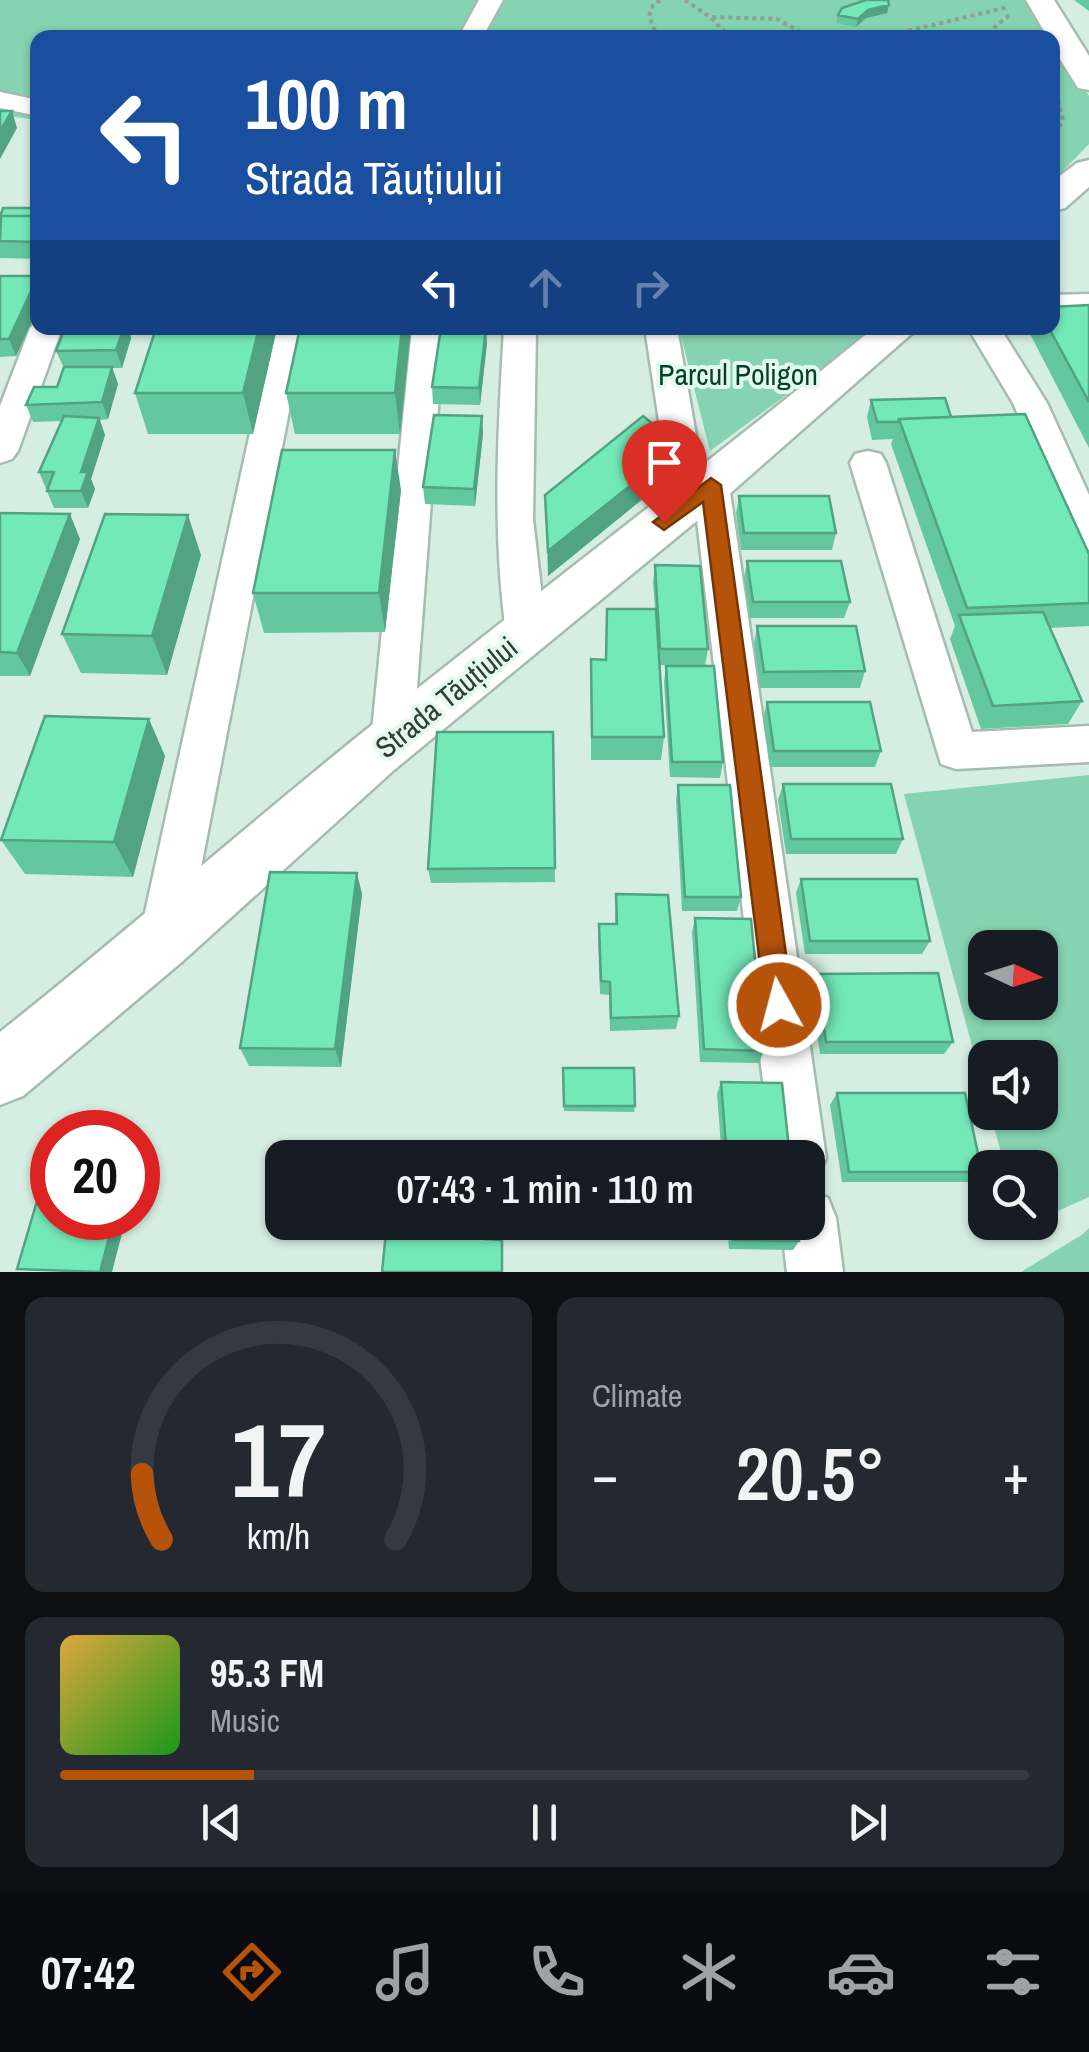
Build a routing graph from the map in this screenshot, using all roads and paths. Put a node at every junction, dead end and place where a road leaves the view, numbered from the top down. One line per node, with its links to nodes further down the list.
1 (491, 0): 6 (street)
2 (661, 0): 7 (path)
3 (685, 0): 5 (path)
4 (1026, 5): 10 (path); 11 (path); 12 (main road)
5 (710, 17): 8 (path); 9 (path)
6 (474, 30)
7 (655, 30)
8 (723, 30)
9 (797, 30)
10 (912, 30)
11 (993, 30)
12 (1047, 30)
13 (1060, 45): 14 (main road)
14 (1089, 80)
15 (0, 100): 16 (street)
16 (30, 106)
17 (1089, 170): 18 (main road)
18 (1060, 194)
19 (1089, 303): 20 (street)
20 (1060, 304)
21 (43, 335): 28 (street)
22 (288, 335): 35 (street)
23 (427, 335): 33 (street)
24 (520, 335): 32 (street)
25 (663, 335): 30 (street)
26 (890, 335): 30 (main road, Strada Tăuțiului)
27 (988, 335): 31 (street)
28 (0, 451)
29 (868, 463): 34 (street)
30 (700, 493): 32 (main road, Strada Tăuțiului); 37 (street)
31 (1089, 536)
32 (526, 632): 33 (main road, Strada Tăuțiului)
33 (392, 741): 35 (main road, Strada Tăuțiului)
34 (1089, 744)
35 (164, 940): 36 (main road, Strada Tăuțiului)
36 (0, 1074)
37 (797, 1140)
38 (811, 1240): 39 (street)
39 (815, 1272)

